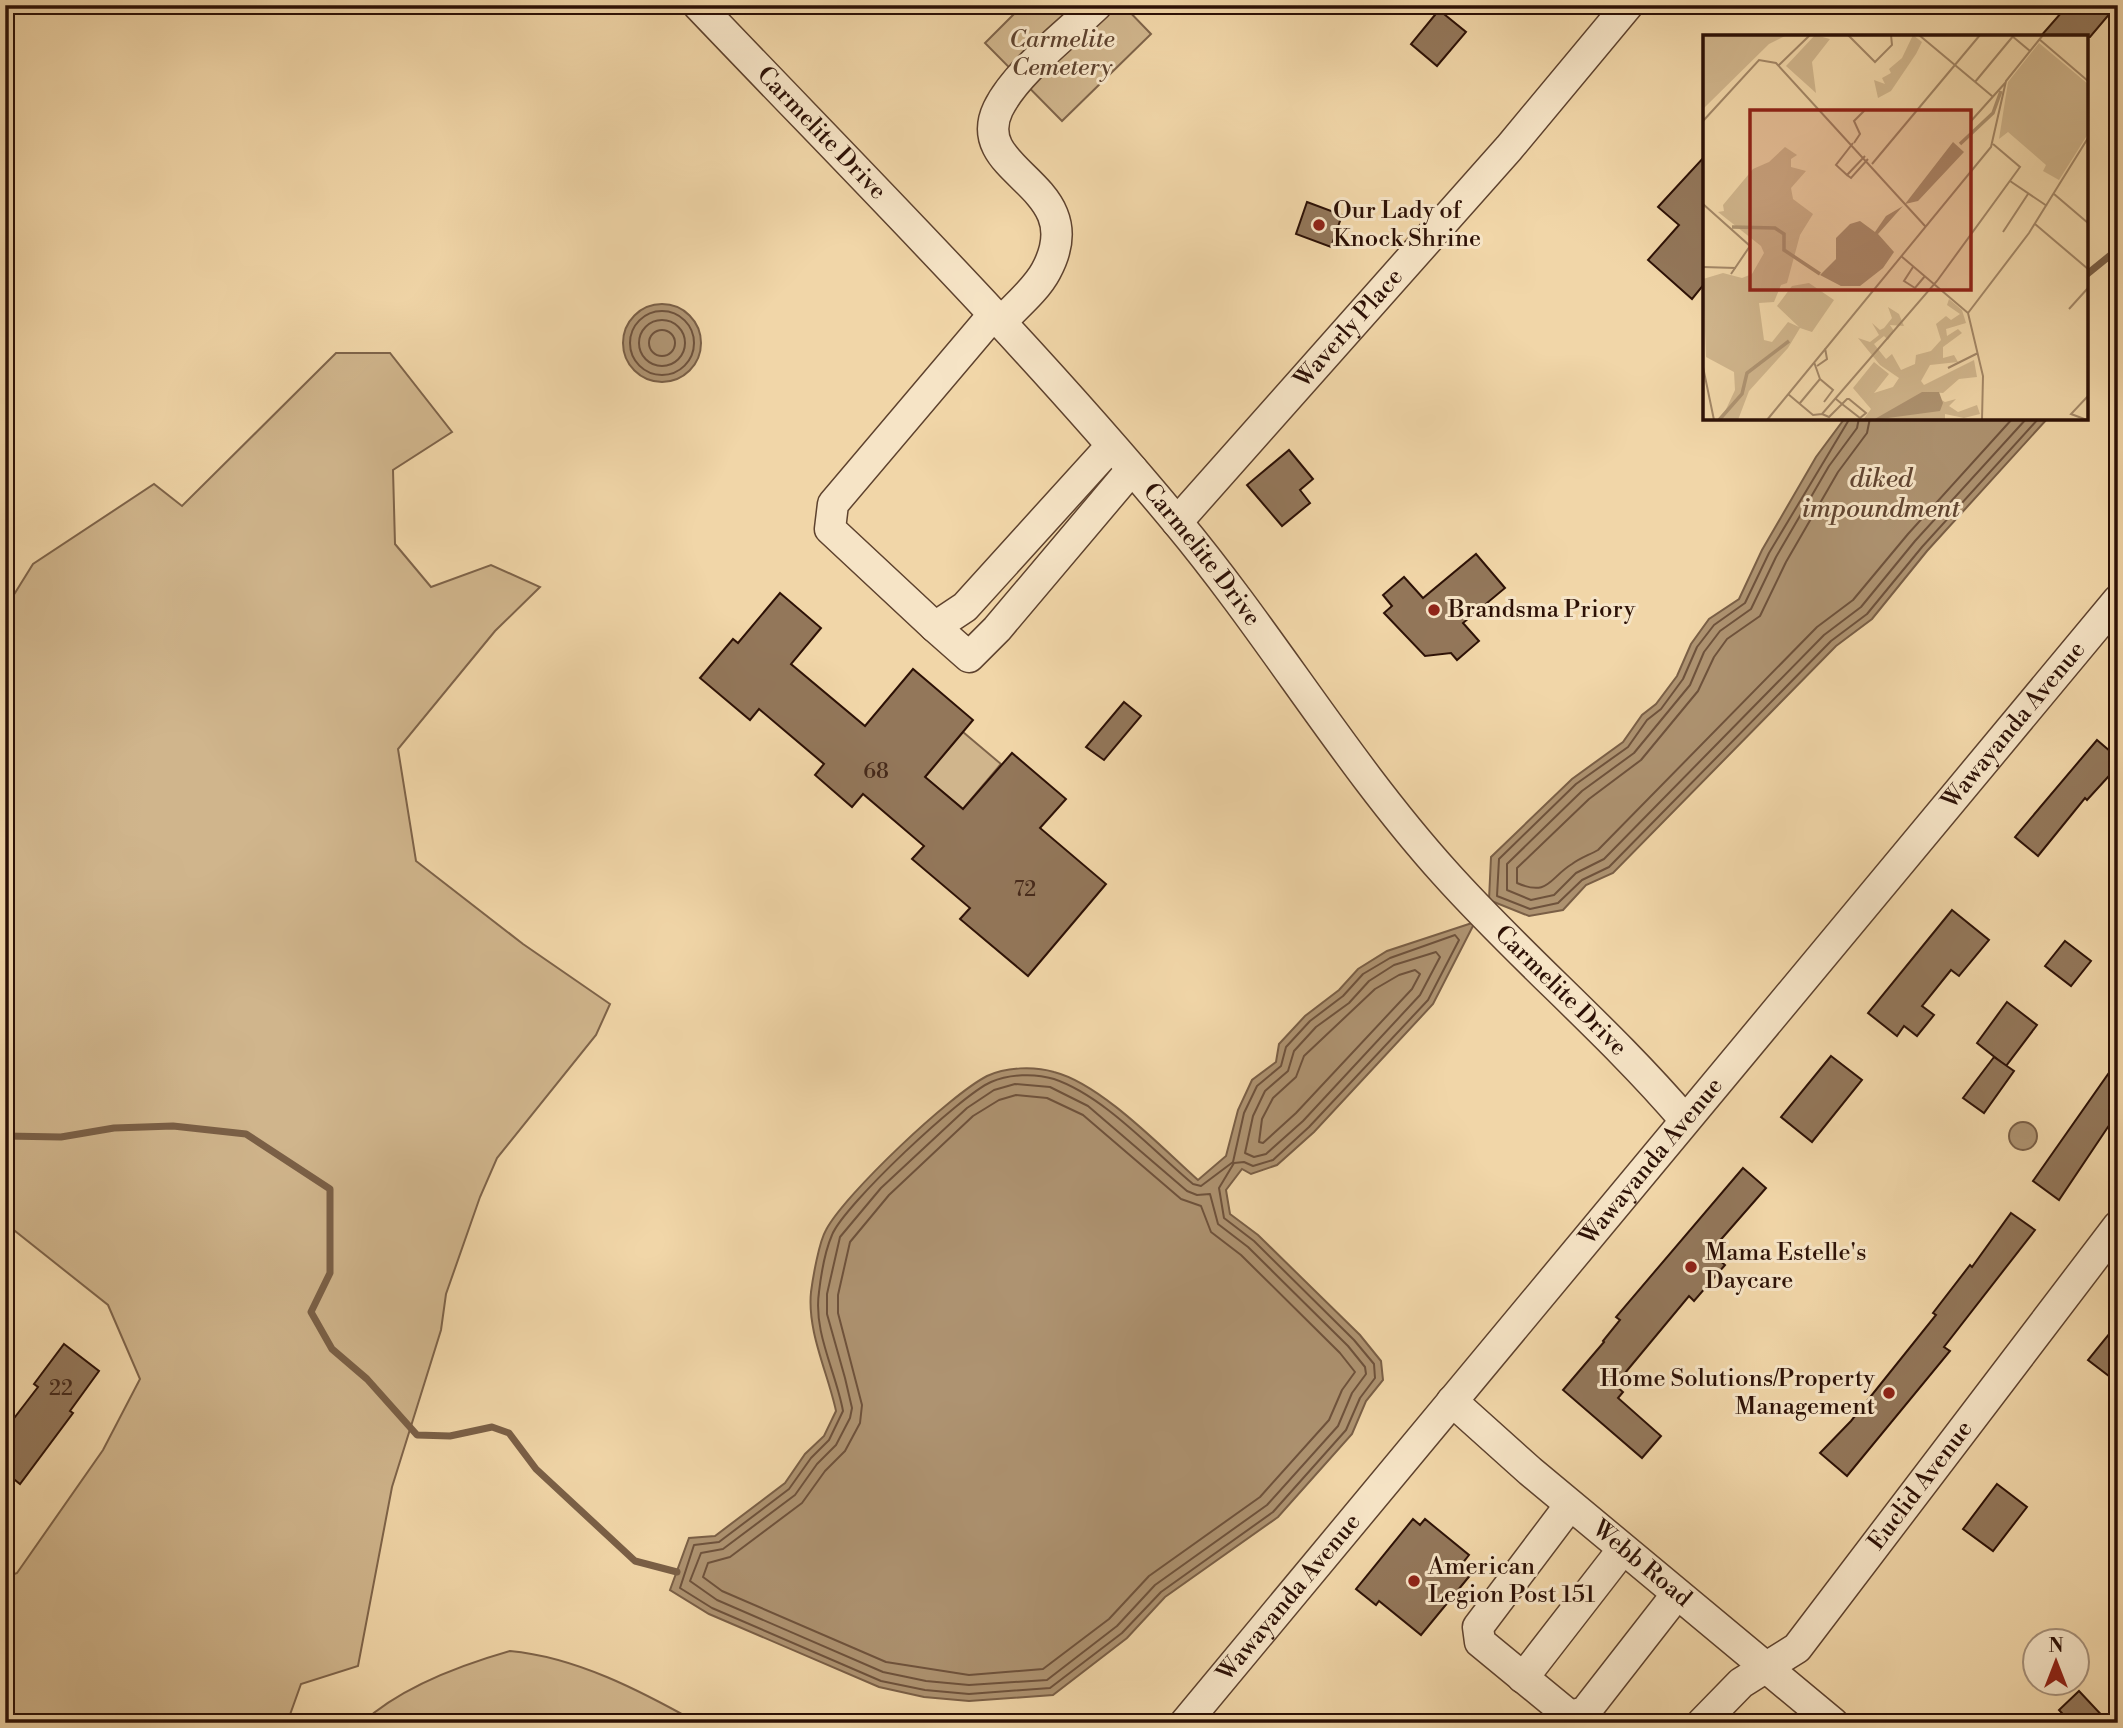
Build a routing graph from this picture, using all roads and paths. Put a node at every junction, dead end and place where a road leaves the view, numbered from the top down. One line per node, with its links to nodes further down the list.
1 (698, 5): 4 (street, Carmelite Drive)
2 (1097, 5): 4 (street)
3 (1628, 5): 7 (street, Waverly Place)
4 (996, 319): 5 (street, Carmelite Drive); 9 (street)
5 (1111, 446): 6 (street, Carmelite Drive); 9 (street)
6 (1132, 469): 7 (street, Carmelite Drive); 9 (street)
7 (1177, 522): 10 (street, Carmelite Drive)
8 (2118, 600): 10 (street, Wawayanda Avenue)
9 (935, 627)
10 (1685, 1120): 12 (street, Wawayanda Avenue)
11 (2118, 1226): 16 (street, Euclid Avenue)
12 (1452, 1401): 13 (street, Webb Road); 18 (street, Wawayanda Avenue)
13 (1570, 1505): 14 (street, Webb Road); 17 (street)
14 (1623, 1549): 15 (street, Webb Road); 17 (street)
15 (1677, 1594): 16 (street, Webb Road); 17 (street)
16 (1767, 1669): 19 (street, Euclid Avenue); 20 (street, Webb Road)
17 (1523, 1678)
18 (1185, 1723)
19 (1702, 1723)
20 (1833, 1723)

